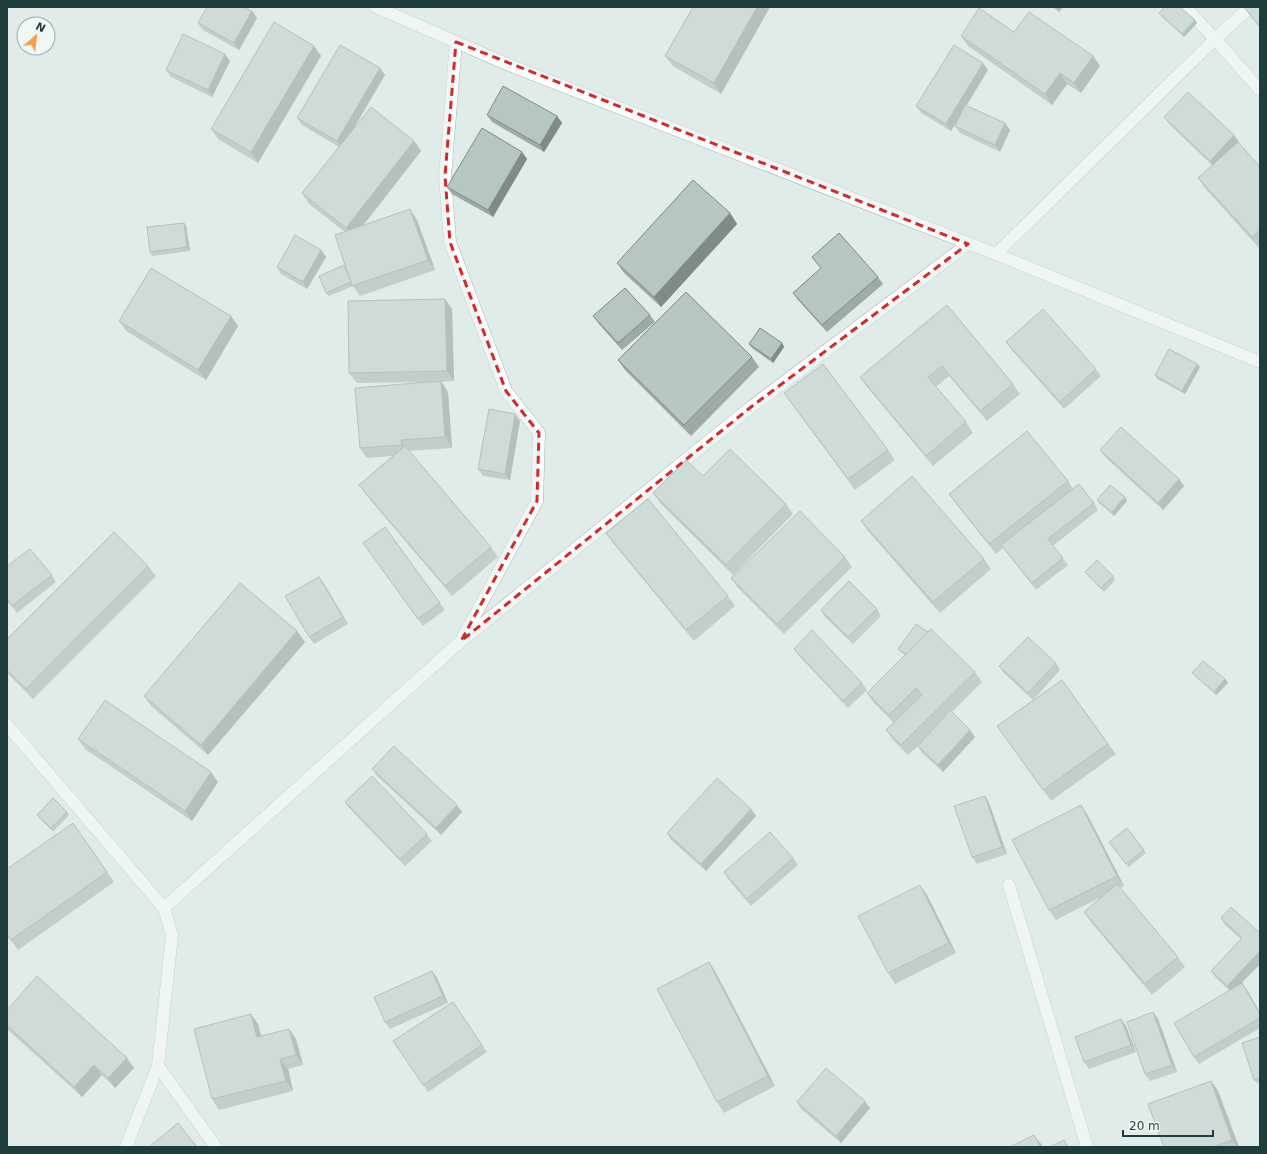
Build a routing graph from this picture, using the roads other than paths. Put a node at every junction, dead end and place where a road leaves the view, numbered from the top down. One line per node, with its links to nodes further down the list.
1 (376, 7): 5 (street)
2 (1185, 7): 4 (street)
3 (1250, 7): 4 (street)
4 (1215, 39): 6 (street); 8 (street)
5 (456, 42): 7 (street); 10 (street)
6 (1260, 90)
7 (968, 244): 8 (street); 10 (street)
8 (996, 254): 9 (street)
9 (1260, 362)
10 (461, 641): 13 (street)
11 (7, 725): 13 (street)
12 (1009, 885): 17 (street)
13 (164, 908): 14 (street)
14 (158, 1066): 15 (street); 16 (street)
15 (126, 1147)
16 (216, 1147)
17 (1087, 1147)

